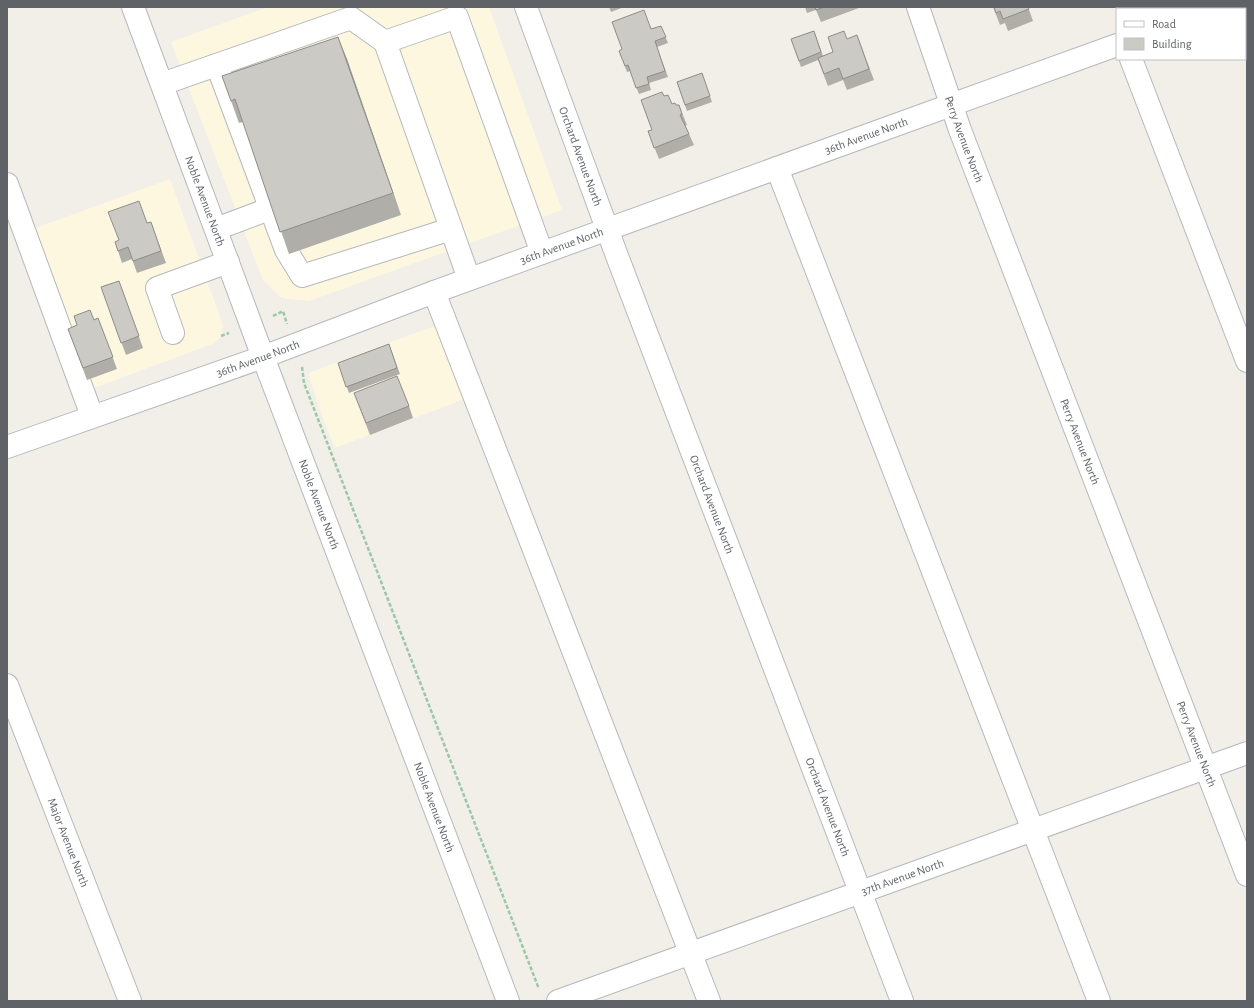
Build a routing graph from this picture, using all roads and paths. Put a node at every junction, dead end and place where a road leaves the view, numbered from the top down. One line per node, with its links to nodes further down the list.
1 (133, 7): 8 (street, Noble Avenue North)
2 (526, 7): 15 (street, Orchard Avenue North)
3 (918, 7): 9 (street, Perry Avenue North)
4 (385, 42): 7 (street); 14 (street); 16 (street)
5 (1116, 44): 9 (street, 36th Avenue North)
6 (1131, 60): 22 (street)
7 (217, 65): 8 (street); 12 (street)
8 (162, 84): 13 (street, Noble Avenue North)
9 (952, 104): 10 (street, 36th Avenue North); 28 (street, Perry Avenue North)
10 (777, 168): 15 (street, 36th Avenue North); 29 (street)
11 (7, 184): 24 (street)
12 (269, 208): 13 (street); 14 (street)
13 (216, 229): 17 (street, Noble Avenue North)
14 (451, 229): 18 (street)
15 (607, 229): 16 (street, 36th Avenue North); 31 (street, Orchard Avenue North)
16 (542, 253): 18 (street, 36th Avenue North)
17 (228, 262): 20 (street); 21 (street, Noble Avenue North)
18 (469, 279): 19 (street, 36th Avenue North)
19 (434, 292): 21 (street, 36th Avenue North); 32 (street)
20 (173, 333)
21 (263, 356): 24 (street, 36th Avenue North); 35 (street, Noble Avenue North)
22 (1247, 361)
23 (304, 372): 33 (path)
24 (92, 416): 25 (street, 36th Avenue North)
25 (7, 447)
26 (7, 685): 34 (street, Major Avenue North)
27 (1247, 753): 28 (street, 37th Avenue North)
28 (1206, 768): 29 (street, 37th Avenue North); 30 (street, Perry Avenue North)
29 (1033, 831): 31 (street, 37th Avenue North); 38 (street)
30 (1247, 875)
31 (860, 892): 32 (street, 37th Avenue North); 37 (street, Orchard Avenue North)
32 (690, 953): 33 (street, 37th Avenue North); 36 (street)
33 (549, 997)
34 (130, 1001)
35 (508, 1001)
36 (709, 1001)
37 (902, 1001)
38 (1099, 1001)

